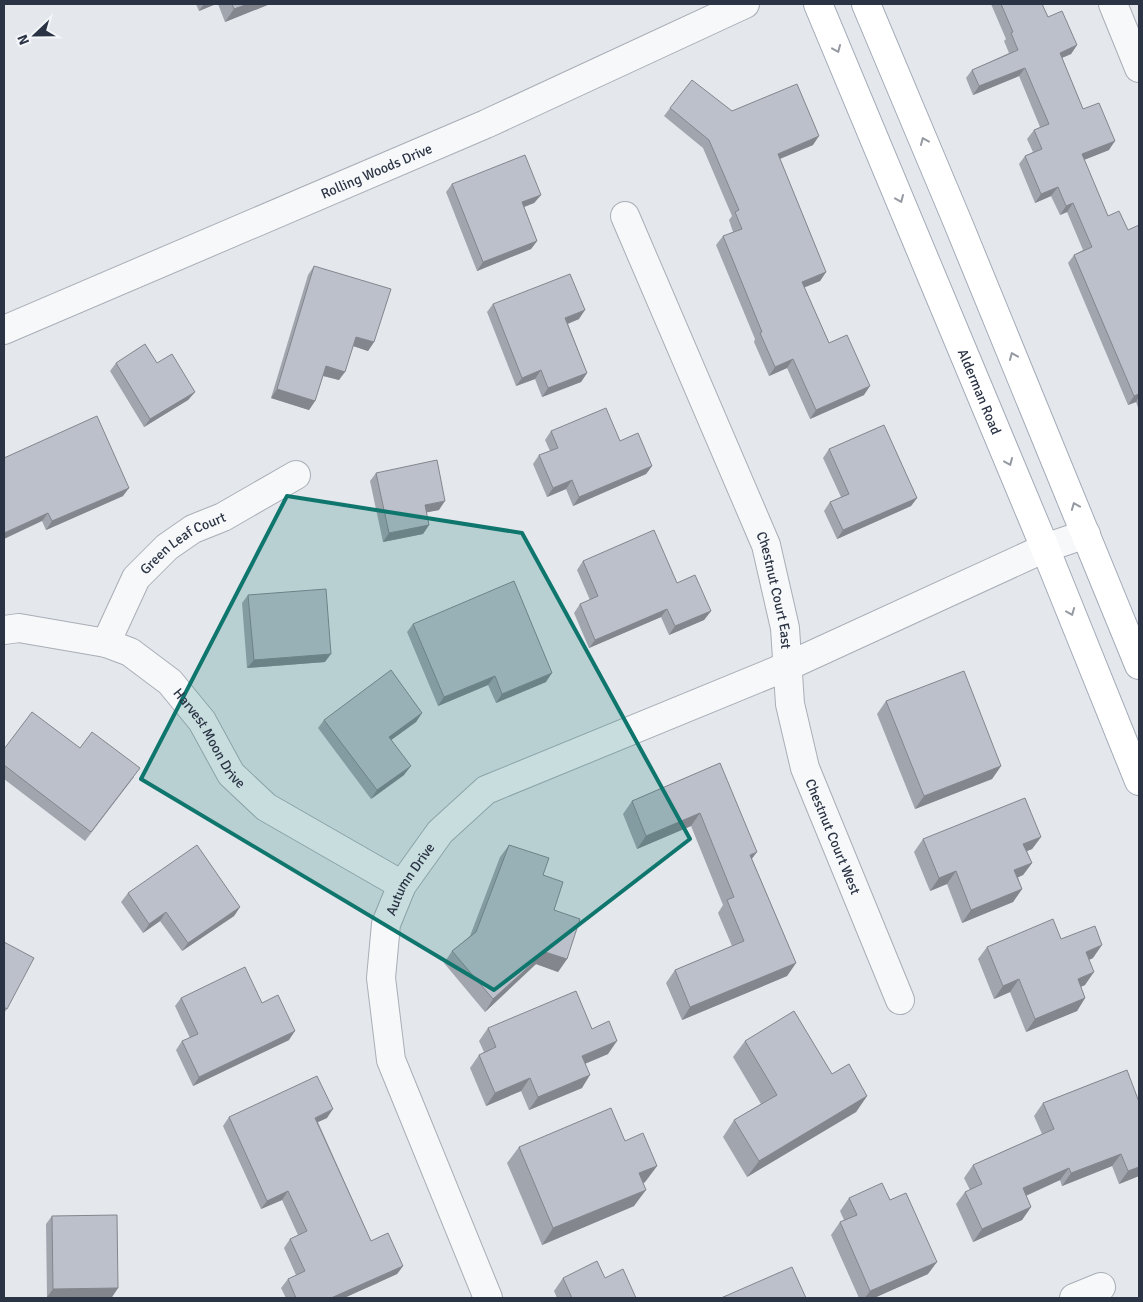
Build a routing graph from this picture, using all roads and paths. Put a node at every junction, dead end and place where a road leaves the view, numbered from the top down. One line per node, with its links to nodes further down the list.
1 (745, 4): 7 (street, Rolling Woods Drive)
2 (818, 4): 10 (main road, Alderman Road, one-way to 10)
3 (866, 4): 9 (main road, one-way to 3)
4 (1113, 4): 5 (street)
5 (1139, 68)
6 (625, 216): 14 (street, Chestnut Court East)
7 (4, 330)
8 (296, 474): 12 (street, Green Leaf Court)
9 (1086, 534): 10 (street, Chestnut Court East); 13 (main road)
10 (1045, 548): 14 (street, Chestnut Court East); 15 (main road, Alderman Road, one-way to 15)
11 (4, 630): 12 (street, Harvest Moon Drive)
12 (106, 643): 16 (street, Harvest Moon Drive)
13 (1139, 665)
14 (788, 666): 16 (street, Autumn Drive); 17 (street, Chestnut Court West)
15 (1139, 781)
16 (402, 885): 19 (street, Autumn Drive)
17 (900, 1000)
18 (1101, 1287): 20 (street)
19 (488, 1298)
20 (1074, 1298)

